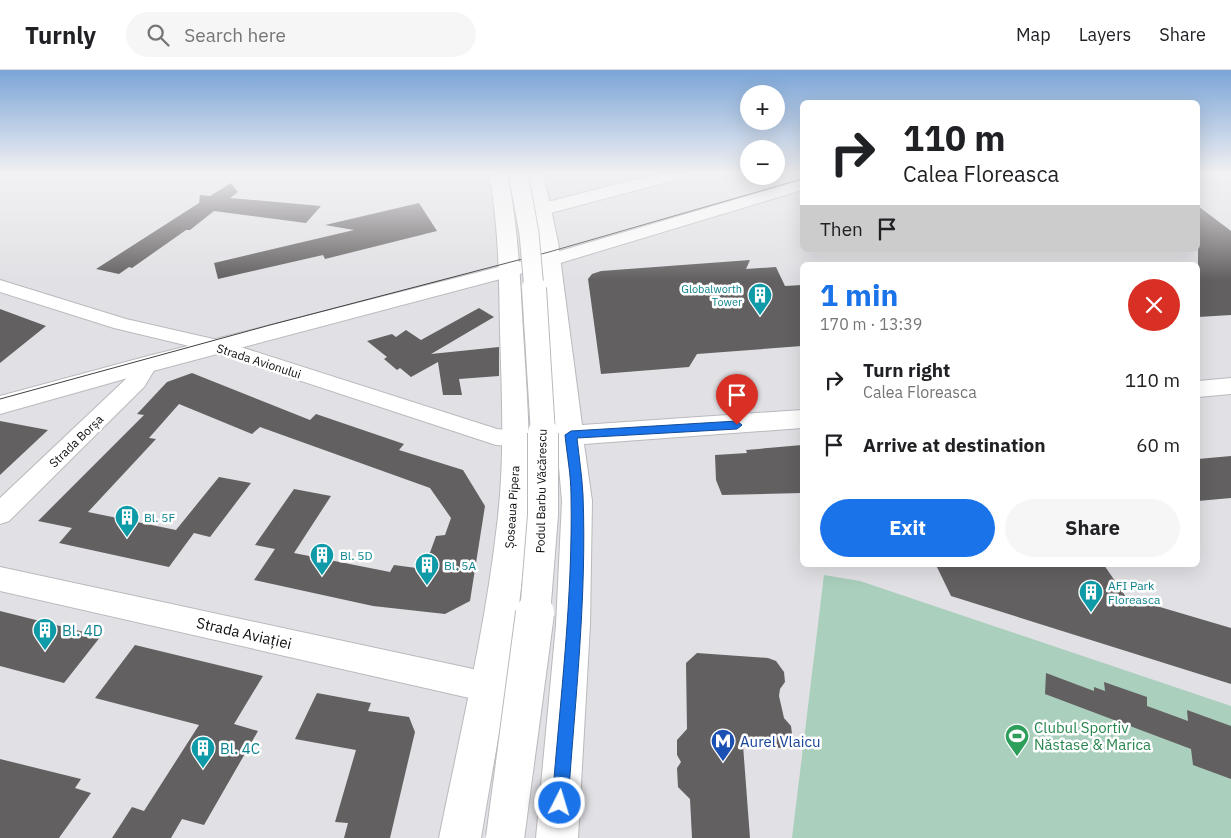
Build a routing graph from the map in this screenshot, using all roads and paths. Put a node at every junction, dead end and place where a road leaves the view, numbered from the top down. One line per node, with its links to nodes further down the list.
1 (505, 209): 7 (main road, Șoseaua Pipera)
2 (526, 209): 23 (main road, Podul Barbu Văcărescu, bridge)
3 (543, 209): 6 (main road)
4 (678, 209): 6 (main road)
5 (711, 209): 6 (main road)
6 (549, 251): 7 (main road); 17 (main road)
7 (510, 261): 9 (main road); 10 (main road); 18 (main road, Șoseaua Pipera)
8 (0, 286): 9 (street, Strada Avionului)
9 (178, 338): 10 (street, Strada Avionului); 12 (main road)
10 (215, 346): 11 (main road); 18 (street, Strada Avionului)
11 (148, 364): 15 (main road); 19 (street, Strada Borșa)
12 (0, 385)
13 (1231, 386): 14 (main road)
14 (1200, 389)
15 (0, 404)
16 (800, 419): 17 (main road)
17 (571, 435): 18 (main road); 24 (main road)
18 (516, 438): 21 (main road, Șoseaua Pipera)
19 (0, 514)
20 (0, 579): 21 (street, Strada Aviației)
21 (487, 687): 22 (main road, Șoseaua Pipera)
22 (460, 838)
23 (505, 838)
24 (557, 838)

